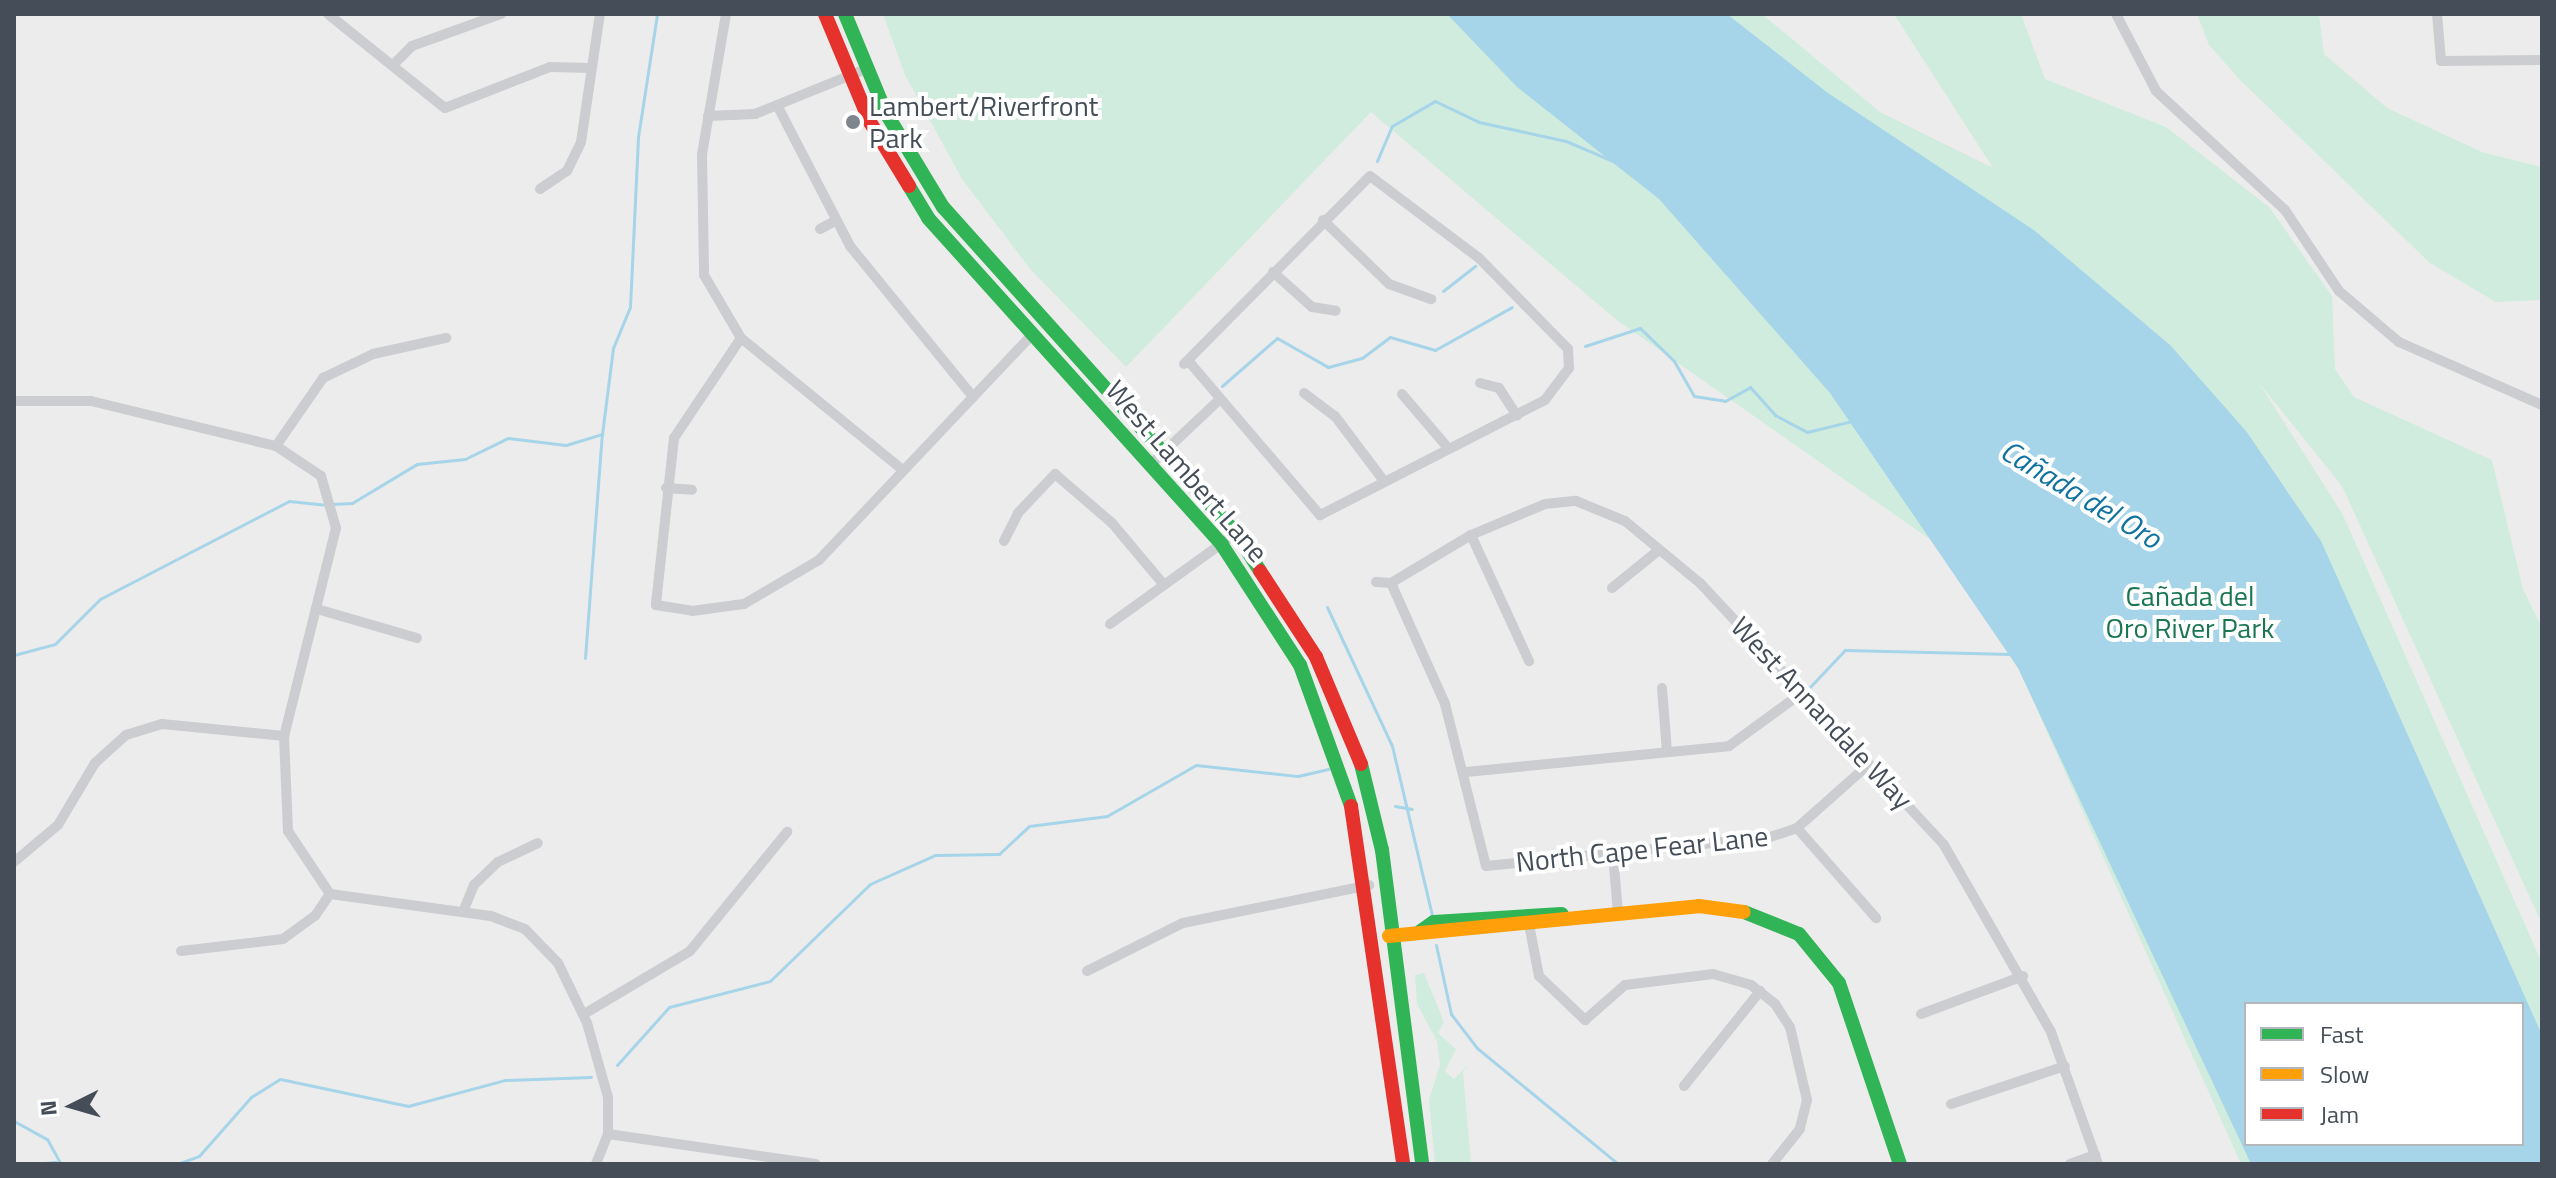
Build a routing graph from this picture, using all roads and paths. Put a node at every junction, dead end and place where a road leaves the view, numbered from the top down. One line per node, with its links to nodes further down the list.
1 (328, 14): 10 (street)
2 (501, 14): 10 (street)
3 (600, 14): 11 (street)
4 (726, 14): 15 (street)
5 (825, 14): 13 (main road, West Lambert Lane)
6 (845, 14): 12 (main road, West Lambert Lane)
7 (2116, 14): 32 (street)
8 (2437, 14): 9 (street)
9 (2542, 60)
10 (393, 65): 11 (street)
11 (591, 68): 16 (street)
12 (866, 69): 13 (street); 36 (main road, West Lambert Lane)
13 (849, 76): 14 (street); 23 (main road, West Lambert Lane)
14 (778, 107): 15 (street); 18 (street)
15 (708, 116): 25 (street)
16 (540, 189)
17 (1323, 220): 20 (street); 21 (street); 33 (street)
18 (835, 221): 19 (street); 29 (street)
19 (820, 229)
20 (1273, 272): 22 (street); 30 (street)
21 (1431, 299)
22 (1336, 311)
23 (1030, 337): 29 (street); 37 (main road, West Lambert Lane)
24 (446, 338): 34 (street)
25 (741, 338): 38 (street); 40 (street)
26 (1480, 383): 33 (street)
27 (1304, 393): 39 (street)
28 (1402, 394): 35 (street)
29 (973, 397): 38 (street)
30 (1219, 400): 36 (street); 39 (street)
31 (14, 401): 34 (street)
32 (2542, 405)
33 (1517, 416): 35 (street)
34 (276, 446): 51 (street)
35 (1448, 448): 39 (street)
36 (1163, 452): 37 (street); 42 (main road, West Lambert Lane)
37 (1150, 465): 45 (main road, West Lambert Lane)
38 (903, 470): 40 (street)
39 (1384, 481)
40 (666, 488): 41 (street)
41 (692, 490)
42 (1236, 533): 45 (street); 72 (main road, West Lambert Lane)
43 (1471, 535): 46 (street, West Annandale Way); 48 (street, West Annandale Way); 54 (street)
44 (1004, 541): 49 (street)
45 (1222, 545): 49 (street); 66 (main road, West Lambert Lane)
46 (1659, 550): 50 (street); 56 (street, West Annandale Way)
47 (1376, 582): 48 (street)
48 (1391, 583): 60 (street)
49 (1164, 585): 52 (street)
50 (1612, 588)
51 (317, 609): 53 (street); 57 (street)
52 (1110, 624)
53 (417, 638)
54 (1529, 661)
55 (1662, 688): 58 (street)
56 (1803, 692): 58 (street); 59 (street, West Annandale Way)
57 (284, 736): 65 (street); 67 (street)
58 (1667, 751): 60 (street)
59 (1869, 764): 61 (street, North Cape Fear Lane); 76 (street, West Annandale Way)
60 (1466, 772): 64 (street, North Cape Fear Lane)
61 (1797, 828): 64 (street, North Cape Fear Lane); 70 (street)
62 (787, 832): 78 (street)
63 (538, 843): 68 (street)
64 (1613, 854): 69 (street)
65 (14, 862)
66 (1369, 885): 73 (main road, West Lambert Lane); 75 (street)
67 (330, 894): 68 (street); 74 (street)
68 (463, 912): 78 (street)
69 (1618, 914): 71 (main road); 84 (main road)
70 (1876, 918)
71 (1529, 922): 72 (main road); 77 (street)
72 (1394, 936): 73 (main road); 86 (main road, West Lambert Lane)
73 (1376, 938): 89 (main road, West Lambert Lane)
74 (181, 951)
75 (1087, 971)
76 (2023, 976): 79 (street); 80 (street, West Annandale Way)
77 (1760, 991): 81 (street); 90 (street)
78 (584, 1014): 83 (street)
79 (1921, 1014)
80 (2065, 1066): 82 (street); 85 (street, West Annandale Way)
81 (1684, 1086)
82 (1951, 1104)
83 (608, 1134): 87 (street); 88 (street)
84 (1893, 1138): 91 (main road); 92 (main road)
85 (2096, 1160): 93 (street)
86 (1422, 1163): 89 (street)
87 (596, 1164)
88 (816, 1164)
89 (1403, 1164)
90 (1772, 1164)
91 (1900, 1164)
92 (1907, 1164)
93 (2070, 1164)

